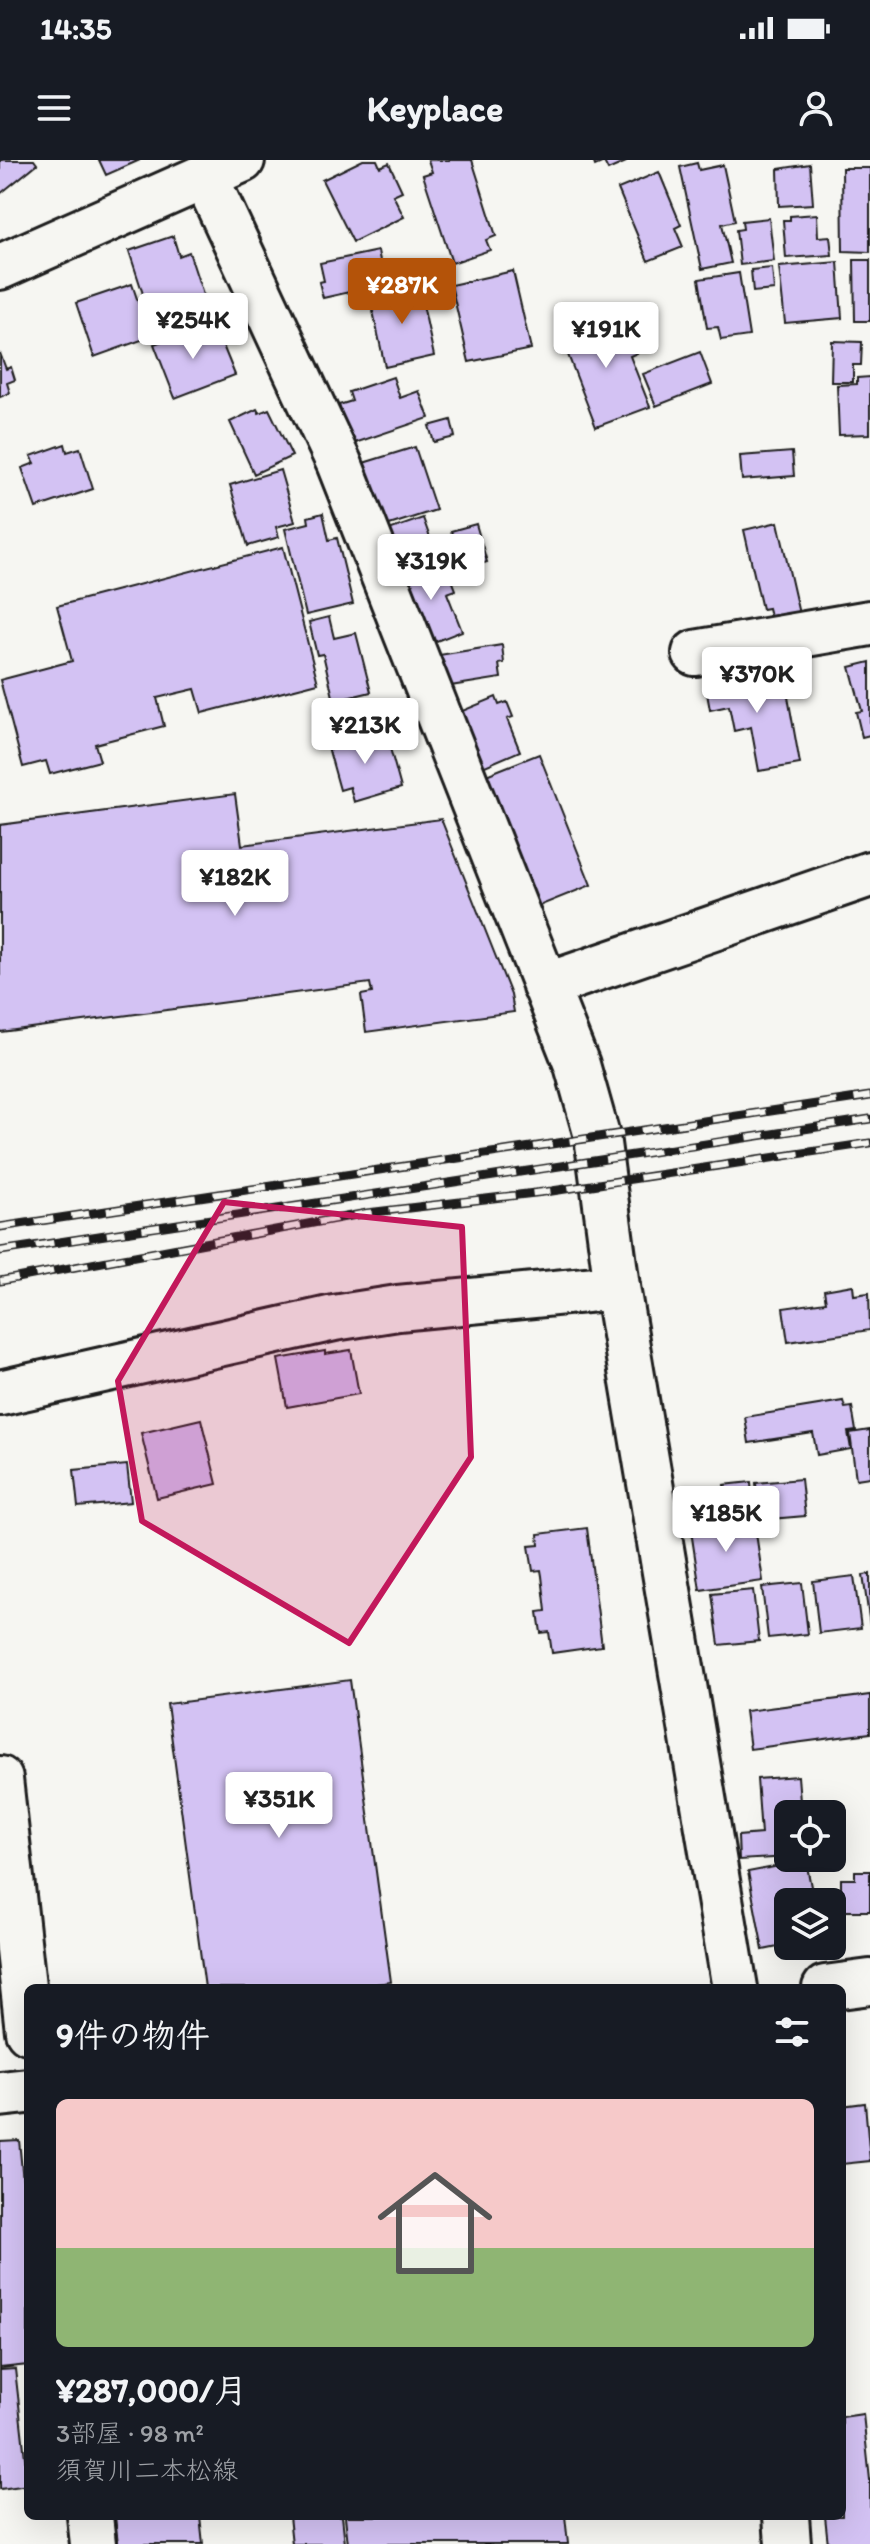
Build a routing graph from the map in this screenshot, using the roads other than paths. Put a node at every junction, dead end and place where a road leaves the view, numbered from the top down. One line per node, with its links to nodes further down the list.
1 (224, 168): 2 (street); 6 (street)
2 (0, 267)
3 (870, 623): 4 (street)
4 (695, 653)
5 (870, 874): 6 (street)
6 (545, 986): 7 (street)
7 (617, 1287): 8 (street); 11 (street)
8 (0, 1393)
9 (0, 1779): 13 (street)
10 (870, 1982): 12 (street)
11 (734, 1984)
12 (846, 1985)
13 (24, 1995)
14 (24, 2091): 15 (street)
15 (0, 2094)
16 (90, 2520): 18 (street)
17 (786, 2520): 19 (street)
18 (93, 2544)
19 (788, 2544)

